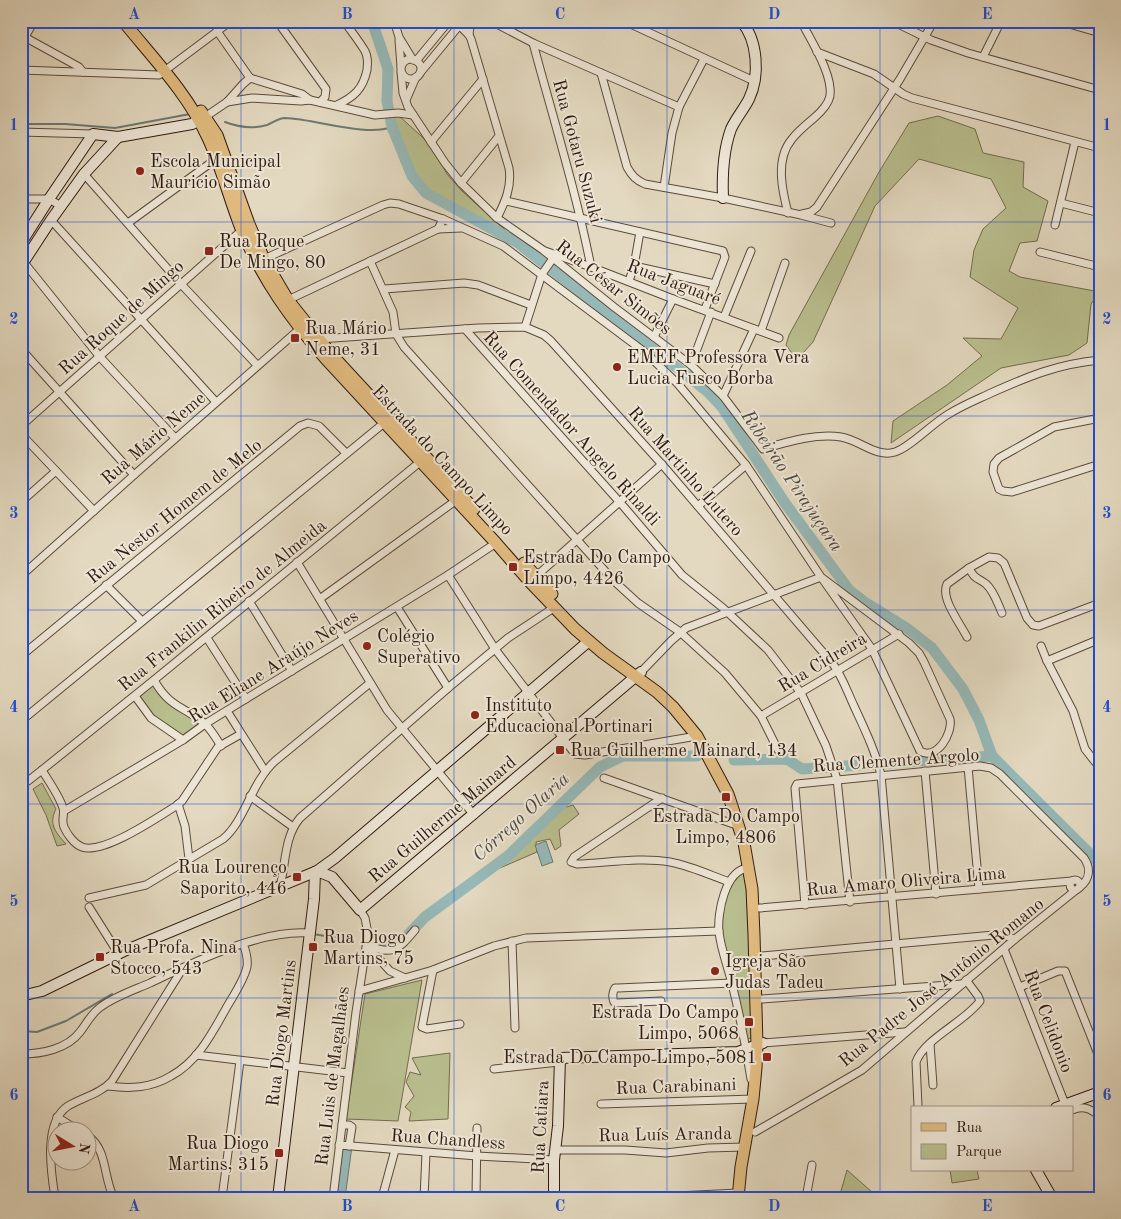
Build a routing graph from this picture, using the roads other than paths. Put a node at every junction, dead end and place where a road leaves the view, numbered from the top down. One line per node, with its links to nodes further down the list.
1 (34, 21): 21 (street)
2 (123, 21): 31 (main road, Estrada do Campo Limpo)
3 (132, 21): 31 (main road, Estrada do Campo Limpo)
4 (231, 21): 19 (street)
5 (277, 21): 44 (street)
6 (344, 21): 46 (street)
7 (394, 21): 23 (street)
8 (449, 21): 30 (street)
9 (473, 21): 22 (street)
10 (491, 21): 26 (street)
11 (624, 21): 29 (street)
12 (741, 21): 39 (street)
13 (801, 21): 27 (street)
14 (892, 21): 25 (street)
15 (934, 21): 25 (street)
16 (1000, 21): 28 (street)
17 (1060, 21): 20 (street)
18 (459, 23): 22 (street); 24 (street)
19 (217, 31): 31 (street); 37 (street)
20 (1100, 33)
21 (23, 36): 34 (street)
22 (469, 36): 24 (street); 38 (street)
23 (399, 37): 30 (street); 33 (street, Rua César Simões)
24 (451, 37): 36 (street)
25 (925, 37): 28 (street); 40 (street)
26 (533, 43): 35 (street); 72 (street, Rua Gotaru Suzuki)
27 (817, 52): 40 (street); 68 (street)
28 (983, 57): 41 (street)
29 (704, 59): 39 (street); 47 (street)
30 (415, 61): 33 (street); 36 (street)
31 (168, 69): 34 (street); 50 (main road, Estrada do Campo Limpo)
32 (21, 70): 34 (street)
33 (401, 70): 36 (street); 45 (street, Rua César Simões)
34 (83, 72)
35 (601, 73): 47 (street); 61 (street)
36 (418, 75): 45 (street)
37 (250, 78): 42 (street); 43 (street)
38 (483, 79): 54 (street); 55 (street)
39 (754, 81): 62 (street)
40 (894, 87): 56 (street); 70 (street)
41 (1100, 90)
42 (310, 100): 43 (street); 44 (street)
43 (227, 102): 50 (street)
44 (320, 102): 46 (street)
45 (407, 104): 48 (street); 49 (street, Rua César Simões)
46 (337, 105): 48 (street)
47 (679, 107): 61 (street)
48 (397, 113): 49 (street)
49 (413, 115): 55 (street, Rua César Simões)
50 (202, 119): 53 (street); 58 (main road, Estrada do Campo Limpo); 85 (main road, Estrada do Campo Limpo)
51 (21, 132): 52 (street)
52 (93, 134): 53 (street); 63 (street)
53 (118, 136): 59 (street)
54 (500, 136): 60 (street); 65 (street)
55 (431, 142): 60 (street, Rua César Simões)
56 (1075, 142): 57 (street); 66 (street)
57 (1100, 148)
58 (216, 159): 75 (street); 80 (main road, Estrada do Campo Limpo)
59 (84, 174): 67 (street); 75 (street)
60 (461, 182): 71 (street, Rua César Simões)
61 (664, 187): 62 (street)
62 (722, 198): 68 (street)
63 (49, 199): 64 (street); 67 (street); 82 (street)
64 (21, 200)
65 (506, 201): 71 (street); 72 (street)
66 (1061, 203): 69 (street); 77 (street)
67 (61, 206): 74 (street)
68 (788, 213): 70 (street)
69 (1100, 213)
70 (801, 215): 76 (street)
71 (497, 218): 86 (street, Rua César Simões)
72 (581, 218): 81 (street); 91 (street, Rua Gotaru Suzuki)
73 (443, 219): 78 (street); 79 (street); 85 (street)
74 (51, 220): 89 (street); 105 (street)
75 (128, 223): 97 (street)
76 (831, 223)
77 (1055, 225)
78 (438, 229): 79 (street); 87 (street)
79 (469, 229): 94 (street)
80 (242, 230): 97 (street, Rua Roque de Mingo); 106 (main road, Estrada do Campo Limpo)
81 (640, 232): 92 (street); 98 (street)
82 (21, 243)
83 (751, 251): 104 (street)
84 (1040, 252): 93 (street)
85 (264, 259): 101 (main road, Estrada do Campo Limpo)
86 (553, 259): 88 (street, Rua Jaguaré); 94 (street); 95 (street, Rua César Simões)
87 (370, 261): 99 (street); 101 (street)
88 (578, 262): 91 (street, Rua Jaguaré); 95 (street)
89 (22, 263): 115 (street)
90 (785, 264): 109 (street)
91 (591, 266): 96 (street, Rua Jaguaré)
92 (634, 266): 96 (street); 98 (street)
93 (1100, 267)
94 (543, 273): 102 (street); 131 (street)
95 (571, 274): 111 (street, Rua César Simões)
96 (629, 280): 100 (street, Rua Jaguaré)
97 (181, 284): 105 (street, Rua Roque de Mingo); 117 (street)
98 (715, 284): 103 (street)
99 (384, 289): 102 (street); 110 (street)
100 (673, 299): 103 (street, Rua Jaguaré); 111 (street)
101 (288, 300): 106 (main road, Estrada do Campo Limpo)
102 (531, 305): 107 (street)
103 (708, 311): 104 (street, Rua Jaguaré); 118 (street)
104 (724, 317): 109 (street, Rua Jaguaré)
105 (141, 319): 115 (street, Rua Roque de Mingo); 121 (street)
106 (303, 326): 113 (main road, Estrada do Campo Limpo); 117 (street, Rua Mário Neme); 123 (main road, Estrada do Campo Limpo)
107 (525, 327): 108 (street, Rua Martinho Lutero); 129 (street, Rua Martinho Lutero)
108 (465, 329): 110 (street, Rua Martinho Lutero); 136 (street, Rua Comendador Angelo Rinaldi)
109 (757, 330): 112 (street, Rua Jaguaré); 120 (street)
110 (396, 334): 113 (street, Rua Martinho Lutero); 139 (street)
111 (654, 337): 118 (street, Rua César Simões)
112 (779, 338)
113 (319, 339): 134 (main road, Estrada do Campo Limpo)
114 (21, 349): 119 (street)
115 (100, 357): 119 (street, Rua Roque de Mingo); 126 (street)
116 (1100, 360): 120 (street, Rua César Simões)
117 (257, 365): 121 (street, Rua Mário Neme)
118 (691, 365): 120 (street, Rua César Simões)
119 (60, 392): 124 (street, Rua Roque de Mingo); 133 (street)
120 (723, 396)
121 (216, 402): 126 (street, Rua Mário Neme)
122 (1100, 418): 130 (street)
123 (384, 422): 127 (street); 128 (main road, Estrada do Campo Limpo)
124 (21, 426)
125 (21, 434): 132 (street)
126 (175, 438): 133 (street, Rua Mário Neme)
127 (346, 453): 147 (street, Rua Nestor Homem de Melo); 158 (street)
128 (420, 462): 134 (main road, Estrada do Campo Limpo); 141 (street, Rua Frankilin Ribeiro de Almeida)
129 (662, 464): 136 (street); 137 (street, Rua Martinho Lutero)
130 (1100, 464)
131 (746, 465): 137 (street); 145 (street)
132 (56, 471): 135 (street); 138 (street)
133 (134, 475): 138 (street, Rua Mário Neme)
134 (459, 498): 140 (main road, Estrada do Campo Limpo); 146 (main road, Estrada do Campo Limpo); 149 (street)
135 (21, 502)
136 (619, 502): 139 (street); 155 (street, Rua Comendador Angelo Rinaldi)
137 (698, 506): 148 (street, Rua Martinho Lutero)
138 (94, 511): 144 (street, Rua Mário Neme)
139 (576, 539): 146 (street); 159 (street)
140 (496, 543): 143 (street, Rua Eliane Araújo Neves); 146 (main road, Estrada do Campo Limpo)
141 (297, 562): 149 (street); 150 (street, Rua Frankilin Ribeiro de Almeida)
142 (968, 568): 151 (street); 156 (street); 161 (street)
143 (448, 575): 153 (street, Rua Eliane Araújo Neves); 167 (street)
144 (21, 576)
145 (821, 577): 148 (street); 152 (street); 157 (street)
146 (533, 579): 154 (main road, Estrada do Campo Limpo); 173 (main road, Estrada do Campo Limpo)
147 (106, 586): 158 (street); 169 (street, Rua Nestor Homem de Melo)
148 (774, 594): 155 (street); 171 (street, Rua Martinho Lutero)
149 (320, 598): 163 (street)
150 (249, 602): 162 (street, Rua Frankilin Ribeiro de Almeida); 172 (street)
151 (1100, 603)
152 (857, 604): 157 (street); 160 (street)
153 (397, 607): 163 (street, Rua Eliane Araújo Neves); 176 (street)
154 (555, 607): 165 (main road, Estrada do Campo Limpo); 167 (street)
155 (727, 612): 159 (street); 178 (street, Rua Comendador Angelo Rinaldi)
156 (1002, 613)
157 (847, 614): 168 (street)
158 (142, 621): 183 (street)
159 (680, 632): 173 (street); 182 (street)
160 (899, 634): 168 (street, Rua Cidreira); 168 (street)
161 (967, 637)
162 (207, 638): 174 (street, Rua Frankilin Ribeiro de Almeida); 180 (street)
163 (344, 638): 172 (street, Rua Eliane Araújo Neves); 175 (street)
164 (1100, 639): 170 (street)
165 (589, 642): 173 (main road, Estrada do Campo Limpo); 177 (street)
166 (1041, 646): 170 (street)
167 (495, 649): 176 (street); 177 (street)
168 (872, 649): 171 (street, Rua Cidreira)
169 (21, 656)
170 (1047, 661): 193 (street)
171 (837, 670): 178 (street, Rua Cidreira); 198 (street, Rua Martinho Lutero)
172 (292, 671): 180 (street, Rua Eliane Araújo Neves)
173 (639, 674): 187 (main road, Estrada do Campo Limpo); 188 (street, Rua Guilherme Mainard); 220 (main road, Estrada do Campo Limpo)
174 (154, 680): 179 (street, Rua Frankilin Ribeiro de Almeida); 184 (street)
175 (370, 683): 185 (street); 195 (street)
176 (448, 688): 185 (street)
177 (528, 693): 188 (street); 196 (street)
178 (801, 693): 182 (street, Rua Cidreira); 199 (street, Rua Comendador Angelo Rinaldi)
179 (135, 696): 189 (street); 194 (street, Rua Frankilin Ribeiro de Almeida)
180 (246, 699): 181 (street, Rua Eliane Araújo Neves)
181 (227, 711): 184 (street, Rua Eliane Araújo Neves); 186 (street)
182 (761, 716): 191 (street)
183 (21, 720)
184 (205, 724): 189 (street, Rua Eliane Araújo Neves); 190 (street)
185 (401, 727): 196 (street); 208 (street)
186 (241, 734): 190 (street); 195 (street)
187 (697, 736): 188 (street); 207 (main road, Estrada do Campo Limpo)
188 (562, 738): 206 (street, Rua Guilherme Mainard)
189 (183, 740): 205 (street, Rua Eliane Araújo Neves)
190 (220, 746): 204 (street)
191 (778, 750)
192 (968, 767): 197 (street, Rua Clemente Argolo); 217 (street, Rua Clemente Argolo); 219 (street)
193 (1100, 768)
194 (42, 770): 201 (street, Rua Frankilin Ribeiro de Almeida); 205 (street)
195 (265, 771): 202 (street)
196 (438, 771): 206 (street); 210 (street)
197 (925, 771): 198 (street, Rua Clemente Argolo); 221 (street)
198 (880, 772): 199 (street, Rua Clemente Argolo); 223 (street, Rua Martinho Lutero)
199 (836, 777): 224 (street, Rua Comendador Angelo Rinaldi); 225 (street, Rua Clemente Argolo)
200 (604, 778): 203 (street)
201 (21, 780)
202 (250, 796): 208 (street); 211 (street)
203 (662, 798): 207 (street); 209 (street)
204 (178, 804): 205 (street); 211 (street)
205 (64, 811)
206 (474, 814): 228 (street, Rua Guilherme Mainard)
207 (740, 826): 213 (main road, Estrada do Campo Limpo)
208 (293, 827): 218 (street)
209 (588, 848): 212 (street); 212 (street)
210 (335, 858): 214 (street); 215 (street)
211 (189, 859): 222 (street)
212 (594, 863): 216 (street)
213 (749, 868): 216 (street); 220 (main road); 255 (main road, Estrada do Campo Limpo)
214 (316, 871): 215 (street, Rua Luis de Magalhães); 218 (street); 231 (street, Rua Diogo Martins)
215 (332, 877): 228 (street, Rua Luis de Magalhães)
216 (729, 882): 230 (street)
217 (1075, 886): 219 (street, Rua Amaro Oliveira Lima); 232 (street, Rua Padre José Antônio Romano)
218 (280, 887): 238 (street)
219 (979, 889): 221 (street, Rua Amaro Oliveira Lima)
220 (759, 893): 227 (main road, Estrada do Campo Limpo)
221 (936, 894): 223 (street, Rua Amaro Oliveira Lima)
222 (89, 898)
223 (893, 898): 224 (street, Rua Amaro Oliveira Lima); 235 (street, Rua Martinho Lutero)
224 (850, 902): 225 (street, Rua Amaro Oliveira Lima)
225 (805, 905): 227 (street, Rua Amaro Oliveira Lima)
226 (89, 906): 238 (street)
227 (760, 908): 239 (main road, Estrada do Campo Limpo)
228 (360, 910): 236 (street, Rua Luis de Magalhães)
229 (415, 930): 236 (street)
230 (719, 931): 233 (street); 244 (street)
231 (308, 934): 234 (street); 261 (street, Rua Diogo Martins)
232 (1015, 939): 235 (street); 237 (street, Rua Padre José Antônio Romano)
233 (512, 940): 241 (street); 252 (street)
234 (243, 944): 240 (street); 257 (street)
235 (896, 944): 239 (street); 246 (street, Rua Martinho Lutero)
236 (367, 945): 242 (street); 247 (street, Rua Luis de Magalhães)
237 (1004, 949): 243 (street, Rua Padre José Antônio Romano); 245 (street, Rua Celidonio)
238 (118, 954): 248 (street)
239 (762, 956): 249 (main road, Estrada do Campo Limpo)
240 (183, 968): 256 (street); 265 (street)
241 (433, 970): 242 (street); 251 (street)
242 (405, 978): 247 (street)
243 (964, 982): 246 (street); 253 (street, Rua Padre José Antônio Romano); 254 (street)
244 (732, 983): 250 (street); 255 (street)
245 (1020, 987): 258 (street); 270 (street, Rua Celidonio)
246 (900, 989): 249 (street)
247 (359, 990): 263 (street, Rua Luis de Magalhães)
248 (21, 996)
249 (762, 999): 255 (main road, Estrada do Campo Limpo)
250 (661, 1001)
251 (460, 1024)
252 (515, 1028)
253 (906, 1032): 255 (street); 278 (street, Rua Padre José Antônio Romano)
254 (930, 1044): 264 (street); 269 (street)
255 (756, 1046): 259 (street); 267 (main road, Estrada do Campo Limpo); 278 (main road, Estrada do Campo Limpo)
256 (21, 1054)
257 (196, 1055): 260 (street); 265 (street)
258 (1100, 1059)
259 (560, 1060): 262 (street); 285 (street, Rua Catiara)
260 (240, 1061): 261 (street); 292 (street)
261 (294, 1067): 263 (street); 293 (street, Rua Diogo Martins)
262 (494, 1069)
263 (348, 1073): 276 (street, Rua Luis de Magalhães)
264 (933, 1085)
265 (108, 1086): 274 (street)
266 (1100, 1092): 271 (street)
267 (753, 1096): 268 (street, Rua Carabinani); 282 (main road, Estrada do Campo Limpo)
268 (601, 1104)
269 (918, 1106)
270 (1064, 1106)
271 (1066, 1106)
272 (1074, 1108): 273 (street)
273 (1100, 1116)
274 (57, 1117): 275 (street); 290 (street)
275 (65, 1122)
276 (342, 1124): 279 (street, Rua Luis de Magalhães); 280 (street)
277 (477, 1128): 286 (street)
278 (755, 1132): 289 (main road, Estrada do Campo Limpo)
279 (339, 1145): 280 (street, Rua Chandless); 294 (street, Rua Luis de Magalhães)
280 (349, 1146): 283 (street, Rua Chandless)
281 (98, 1147): 291 (street)
282 (745, 1148): 285 (street, Rua Luís Aranda); 289 (main road, Estrada do Campo Limpo)
283 (396, 1150): 284 (street, Rua Chandless); 295 (street)
284 (426, 1153): 286 (street, Rua Chandless); 296 (street)
285 (554, 1155): 286 (street, Rua Chandless); 298 (street, Rua Catiara)
286 (477, 1156): 297 (street)
287 (812, 1165): 300 (street)
288 (1037, 1172): 301 (street)
289 (740, 1196): 299 (street)
290 (55, 1198)
291 (114, 1198)
292 (222, 1198)
293 (278, 1198)
294 (333, 1198)
295 (382, 1198)
296 (424, 1198)
297 (476, 1198)
298 (554, 1198)
299 (636, 1198)
300 (806, 1198)
301 (1052, 1198)

